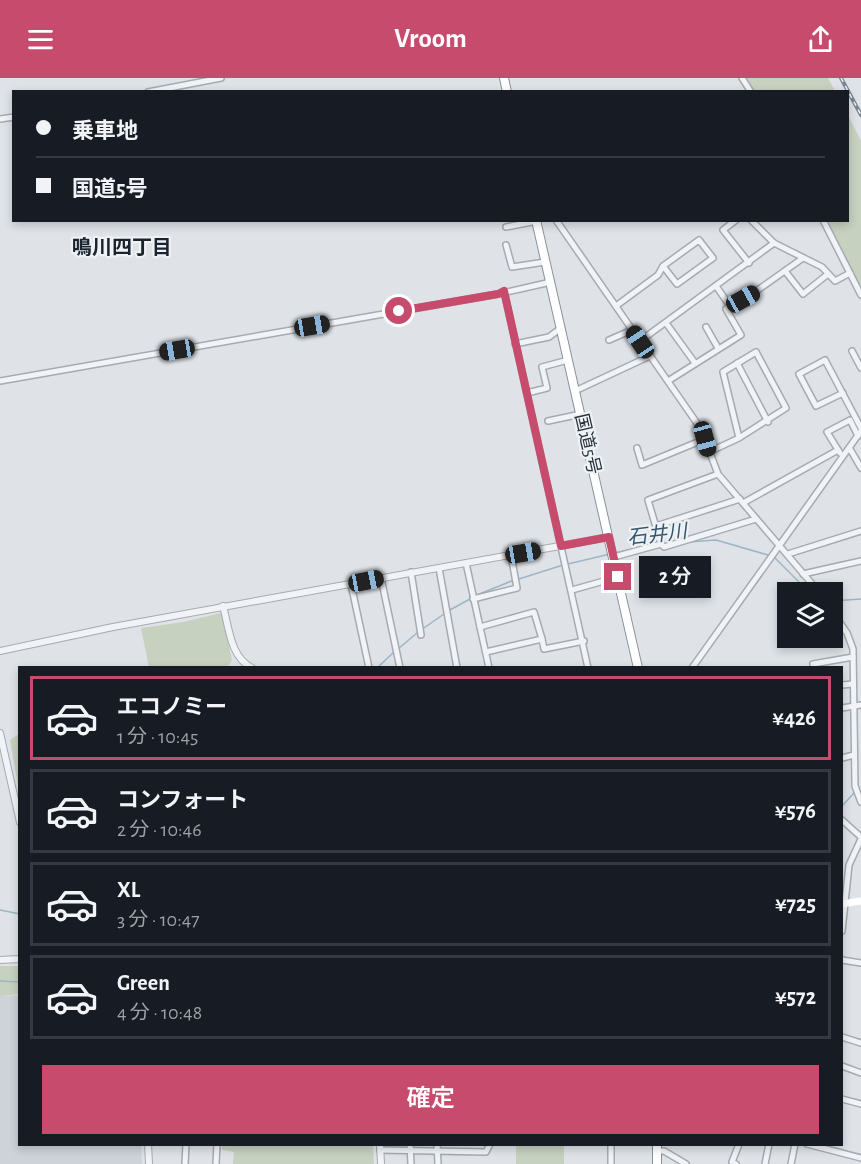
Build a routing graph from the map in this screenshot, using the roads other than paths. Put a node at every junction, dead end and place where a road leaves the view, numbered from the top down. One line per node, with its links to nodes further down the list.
1 (221, 78): 2 (street)
2 (158, 90)
3 (531, 222): 9 (street)
4 (536, 222): 13 (highway, 国道5号)
5 (557, 222): 23 (street)
6 (733, 222): 14 (street)
7 (753, 222): 10 (street)
8 (824, 222): 17 (street)
9 (506, 227)
10 (774, 243): 12 (street); 14 (street)
11 (506, 245): 13 (street)
12 (803, 258): 16 (street); 18 (street)
13 (545, 262): 19 (highway, 国道5号)
14 (749, 263): 20 (street)
15 (663, 267): 15 (street); 23 (street)
16 (785, 271): 18 (street); 24 (street)
17 (850, 273): 18 (street); 22 (street)
18 (828, 274)
19 (550, 282): 21 (street); 27 (highway, 国道5号)
20 (716, 286): 24 (street); 25 (street)
21 (504, 291): 31 (street); 40 (street)
22 (861, 295)
23 (616, 306): 28 (street)
24 (730, 306): 32 (street)
25 (666, 323): 30 (street); 37 (street)
26 (706, 327): 32 (street)
27 (561, 328): 31 (street); 36 (highway, 国道5号)
28 (632, 330): 29 (street); 30 (street)
29 (609, 340)
30 (640, 342): 34 (street)
31 (515, 344): 43 (street)
32 (718, 348): 37 (street)
33 (852, 351): 35 (street)
34 (650, 356): 41 (street); 42 (street)
35 (859, 358): 39 (street)
36 (568, 360): 42 (highway, 国道5号); 43 (street)
37 (695, 363): 41 (street)
38 (737, 363): 47 (street); 47 (street); 49 (street)
39 (861, 368)
40 (0, 381)
41 (668, 381): 50 (street)
42 (575, 391): 45 (highway, 国道5号)
43 (527, 393): 65 (street)
44 (843, 393): 44 (street); 48 (street)
45 (581, 414): 46 (street); 62 (highway, 国道5号)
46 (548, 421)
47 (768, 422): 49 (street)
48 (860, 432): 52 (street); 53 (street)
49 (740, 438): 54 (street)
50 (705, 439): 51 (street); 54 (street)
51 (637, 448)
52 (850, 449): 55 (street); 56 (street)
53 (838, 450): 55 (street); 58 (street)
54 (709, 452): 57 (street)
55 (843, 457): 64 (street)
56 (861, 468)
57 (718, 474): 58 (street); 60 (street)
58 (741, 501): 59 (street); 60 (street)
59 (756, 519): 63 (street); 64 (street)
60 (656, 526): 63 (street)
61 (861, 531): 66 (street)
62 (609, 537): 65 (street); 68 (highway, 国道5号)
63 (661, 543): 68 (street)
64 (780, 545): 66 (street); 97 (street)
65 (561, 546): 67 (street); 78 (street)
66 (788, 554): 73 (street)
67 (511, 555): 70 (street); 79 (street)
68 (614, 557): 74 (highway, 国道5号)
69 (861, 561): 73 (street)
70 (466, 563): 71 (street); 79 (street)
71 (439, 567): 72 (street); 93 (street)
72 (411, 572): 75 (street); 83 (street)
73 (803, 574): 76 (street)
74 (618, 577): 78 (street); 96 (highway, 国道5号)
75 (381, 578): 77 (street); 92 (street)
76 (810, 582)
77 (351, 584): 80 (street); 91 (street)
78 (572, 590): 85 (street)
79 (473, 599): 81 (street)
80 (223, 606): 86 (street); 90 (street)
81 (480, 627): 84 (street); 87 (street)
82 (843, 628): 88 (street)
83 (421, 635)
84 (542, 639): 85 (street); 87 (street)
85 (584, 640): 95 (street)
86 (0, 651)
87 (486, 652): 94 (street)
88 (854, 660): 89 (street); 98 (street); 99 (street)
89 (861, 663)
90 (249, 666)
91 (369, 666)
92 (400, 666)
93 (457, 666)
94 (489, 666)
95 (588, 666)
96 (638, 666)
97 (693, 666)
98 (814, 666)
99 (853, 684): 100 (street); 101 (street)
100 (843, 685)
101 (854, 705): 102 (street); 103 (street); 105 (street)
102 (861, 705)
103 (843, 708)
104 (0, 733): 108 (street)
105 (854, 755): 106 (street); 107 (street)
106 (843, 758)
107 (861, 802)
108 (18, 813)
109 (843, 821): 110 (street)
110 (861, 838): 112 (street)
111 (843, 864): 112 (street)
112 (849, 865): 114 (street)
113 (861, 901): 114 (main road)
114 (843, 904)
115 (18, 959): 116 (street)
116 (0, 960)
117 (843, 960): 118 (street)
118 (861, 963)
119 (843, 1037): 120 (street)
120 (861, 1042)
121 (843, 1066): 122 (street)
122 (861, 1073)
123 (843, 1099): 124 (street)
124 (861, 1104)
125 (148, 1146): 142 (street)
126 (186, 1146): 143 (street)
127 (217, 1146): 144 (street)
128 (437, 1146): 139 (street)
129 (464, 1146): 140 (street)
130 (489, 1146): 140 (street)
131 (611, 1146): 148 (street)
132 (738, 1146): 151 (street)
133 (769, 1146): 152 (street)
134 (795, 1146): 153 (street)
135 (815, 1146): 141 (street)
136 (380, 1147): 137 (street); 145 (street)
137 (410, 1148): 139 (street); 146 (street)
138 (657, 1148): 149 (highway); 150 (street)
139 (437, 1152): 140 (street); 147 (street)
140 (464, 1152)
141 (861, 1158)
142 (149, 1164)
143 (186, 1164)
144 (216, 1164)
145 (381, 1164)
146 (411, 1164)
147 (438, 1164)
148 (610, 1164)
149 (657, 1164)
150 (686, 1164)
151 (736, 1164)
152 (765, 1164)
153 (791, 1164)

